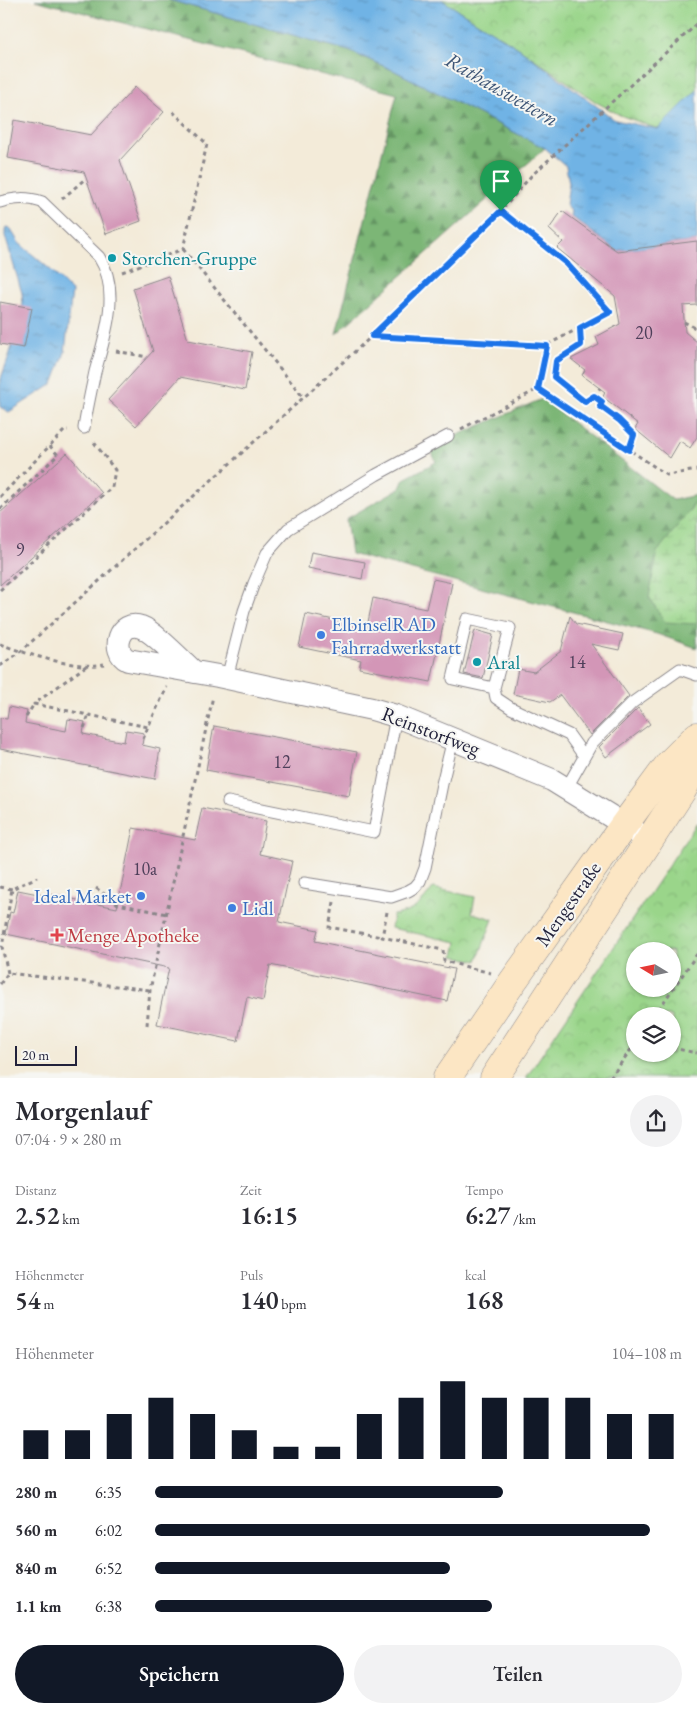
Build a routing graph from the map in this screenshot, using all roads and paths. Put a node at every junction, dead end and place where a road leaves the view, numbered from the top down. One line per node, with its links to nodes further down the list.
1 (697, 24): 6 (path)
2 (170, 110): 7 (path)
3 (86, 178): 5 (path)
4 (0, 202): 5 (lane)
5 (50, 209): 8 (lane)
6 (501, 211): 9 (path); 14 (path)
7 (183, 249): 8 (path); 21 (path)
8 (108, 277): 16 (lane)
9 (610, 312): 10 (path); 12 (path)
10 (617, 312)
11 (684, 322): 13 (path)
12 (580, 328): 15 (path); 20 (path)
13 (697, 329)
14 (372, 336): 15 (path); 21 (path)
15 (547, 346): 19 (path)
16 (102, 348): 17 (path); 22 (lane)
17 (147, 357)
18 (600, 388): 20 (path)
19 (538, 389): 23 (path); 25 (path)
20 (594, 396): 25 (path)
21 (304, 398): 31 (path)
22 (84, 428): 24 (path); 29 (path)
23 (448, 436): 37 (lane)
24 (50, 446): 27 (path); 28 (path)
25 (629, 450): 26 (path)
26 (697, 470)
27 (0, 497)
28 (0, 509)
29 (0, 590)
30 (0, 644): 31 (path)
31 (20, 652): 33 (path); 34 (path)
32 (122, 657): 34 (path); 35 (street, Reinstorfweg); 35 (street)
33 (0, 666)
34 (86, 666): 39 (path)
35 (185, 670): 37 (street, Reinstorfweg); 43 (path)
36 (697, 675): 48 (lane)
37 (222, 677): 41 (street, Reinstorfweg); 61 (path)
38 (494, 688): 38 (lane); 48 (lane)
39 (34, 704): 40 (path); 42 (path)
40 (90, 715): 43 (path); 44 (path)
41 (396, 716): 47 (street, Reinstorfweg); 51 (lane)
42 (26, 717)
43 (148, 727): 46 (path)
44 (84, 728)
45 (697, 736): 52 (main road, Mengestraße)
46 (143, 739)
47 (453, 739): 50 (street, Reinstorfweg); 60 (lane)
48 (584, 756): 50 (lane)
49 (697, 762): 53 (main road, Mengestraße)
50 (566, 789): 52 (street, Reinstorfweg)
51 (228, 802)
52 (624, 825): 53 (street, Reinstorfweg); 66 (main road, Mengestraße)
53 (649, 840): 74 (main road, Mengestraße)
54 (37, 877): 58 (path)
55 (304, 883): 59 (lane)
56 (0, 887): 58 (path)
57 (96, 888): 61 (path)
58 (12, 889): 64 (path)
59 (336, 889): 60 (lane); 62 (path)
60 (390, 897): 62 (path)
61 (167, 914): 67 (path)
62 (382, 938): 66 (path)
63 (697, 954): 68 (path)
64 (8, 973): 65 (path); 67 (path)
65 (0, 984)
66 (511, 984): 73 (main road, Mengestraße)
67 (150, 990): 69 (path)
68 (660, 1007)
69 (147, 1024)
70 (681, 1050): 71 (path)
71 (697, 1053)
72 (626, 1056): 75 (path)
73 (447, 1078)
74 (494, 1078)
75 (610, 1078)

